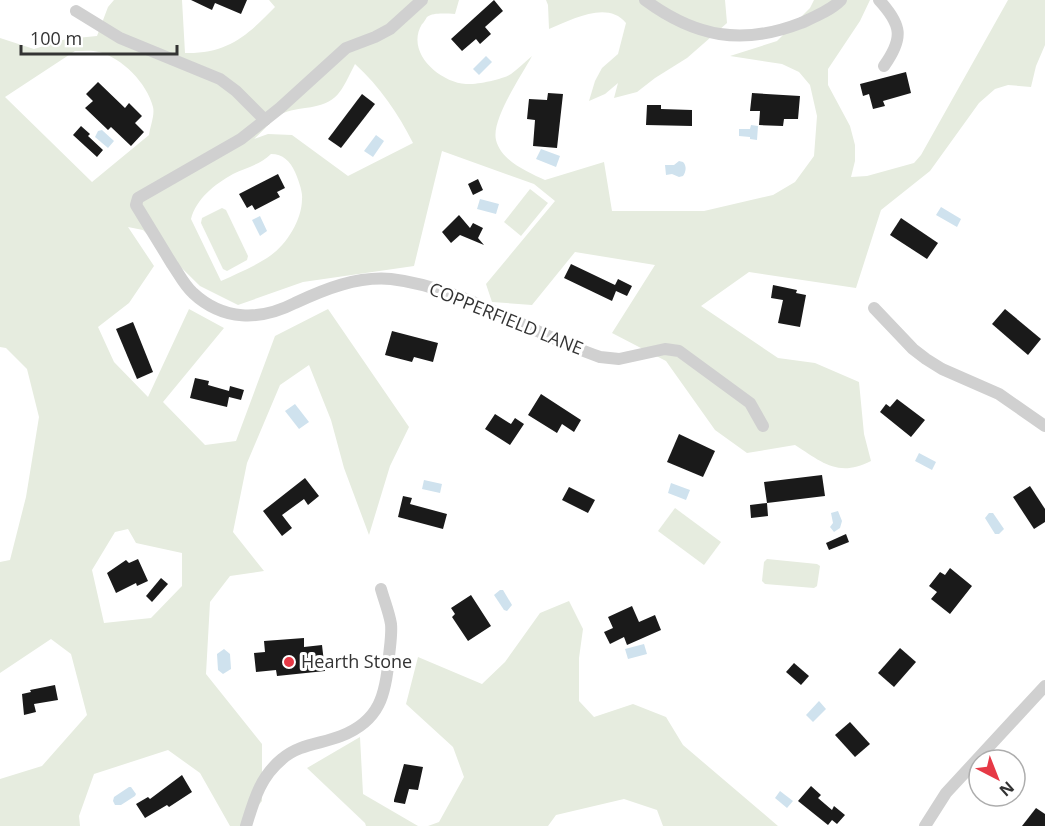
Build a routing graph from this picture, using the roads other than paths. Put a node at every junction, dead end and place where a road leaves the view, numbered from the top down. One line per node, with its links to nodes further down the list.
1 (422, 0): 7 (street)
2 (645, 0): 3 (street)
3 (841, 0)
4 (879, 0): 6 (street)
5 (76, 11): 7 (street)
6 (884, 66)
7 (264, 120): 9 (street, COPPERFIELD LANE)
8 (874, 308): 10 (street)
9 (763, 426)
10 (1045, 426)
11 (381, 589): 13 (street)
12 (1045, 686): 14 (street)
13 (246, 826)
14 (925, 826)

